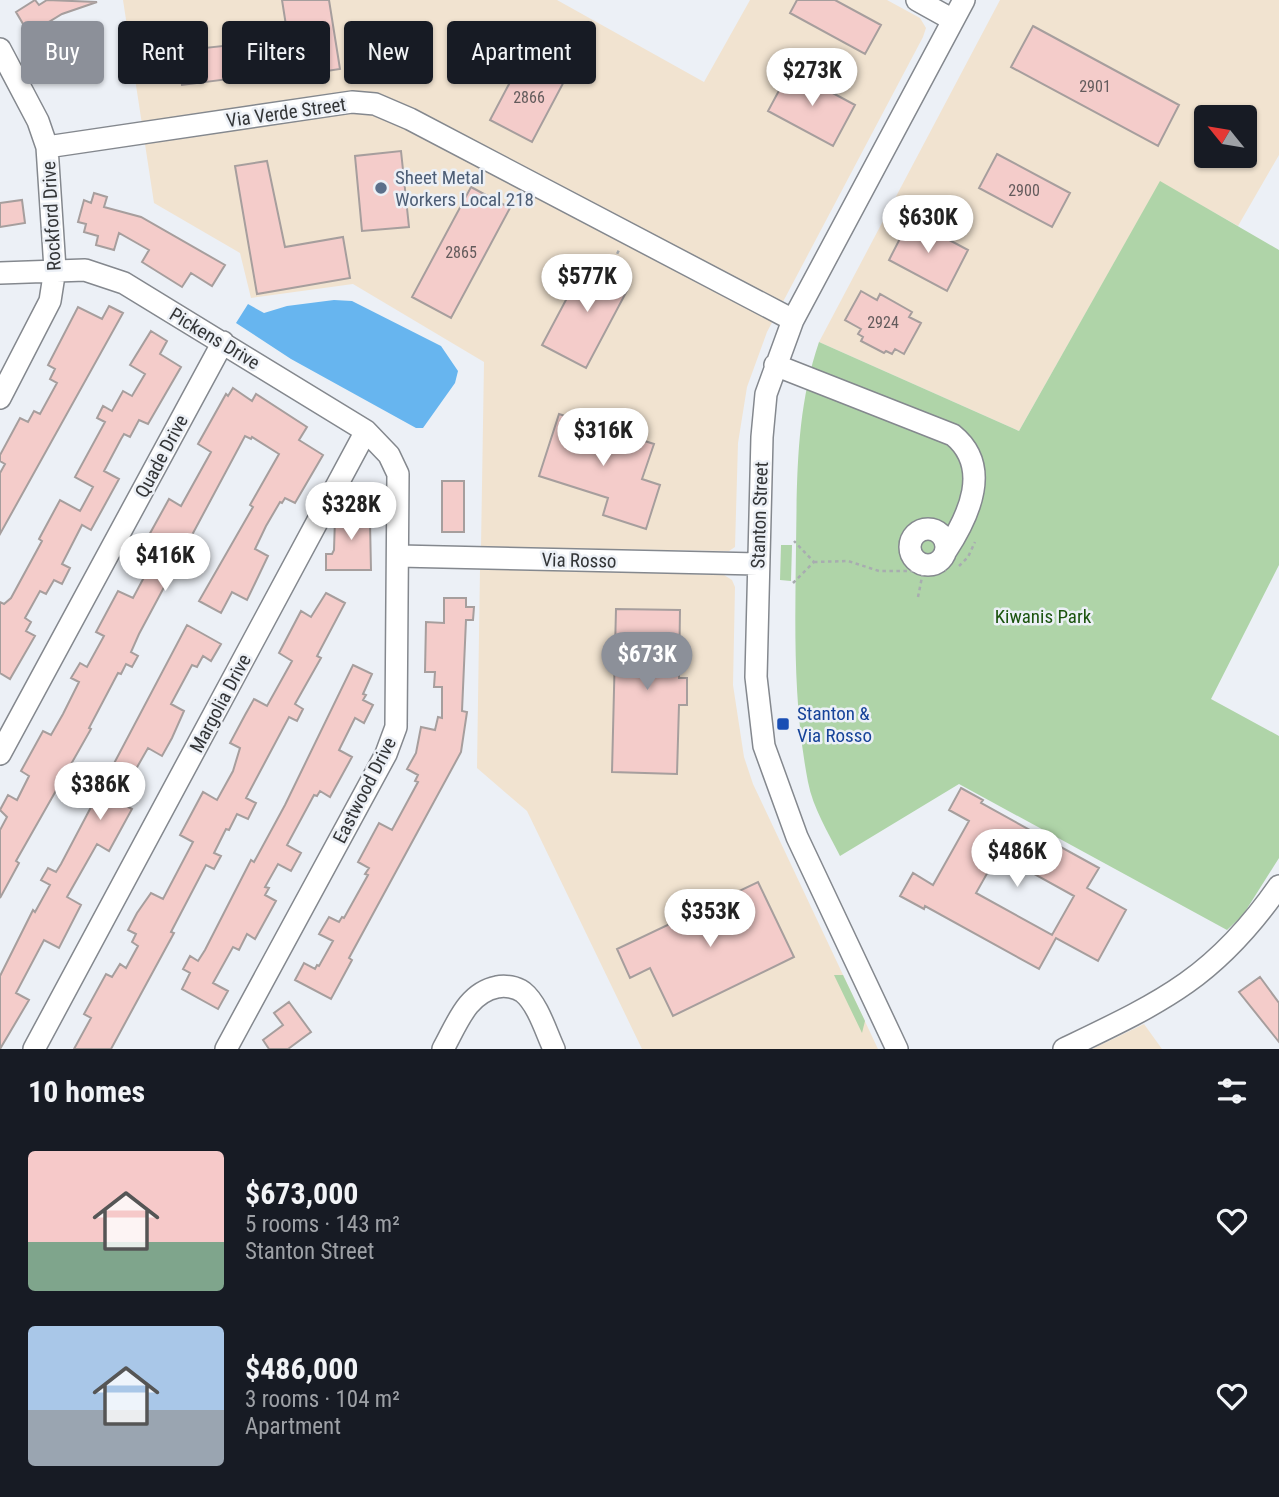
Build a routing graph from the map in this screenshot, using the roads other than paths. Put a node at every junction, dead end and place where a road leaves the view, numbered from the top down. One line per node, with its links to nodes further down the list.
1 (917, 0): 3 (street)
2 (964, 0): 3 (street, Stanton Street)
3 (953, 19): 8 (street, Stanton Street)
4 (0, 49): 5 (street)
5 (47, 147): 6 (street, Rockford Drive); 8 (street, Via Verde Street)
6 (55, 269): 7 (street, Pickens Drive); 9 (street, Pickens Drive); 11 (street, Rockford Drive)
7 (0, 273)
8 (793, 320): 10 (street, Stanton Street)
9 (223, 342): 12 (street, Pickens Drive); 16 (street, Quade Drive)
10 (775, 365): 13 (street); 15 (street, Stanton Street)
11 (0, 398)
12 (366, 431): 14 (street, Eastwood Drive); 18 (street, Margolia Drive)
13 (946, 551)
14 (400, 556): 15 (street, Via Rosso); 19 (street, Eastwood Drive)
15 (758, 564): 22 (street, Stanton Street)
16 (0, 754)
17 (1279, 886): 23 (street)
18 (34, 1049)
19 (226, 1049)
20 (443, 1049): 21 (street)
21 (554, 1049)
22 (897, 1049)
23 (1064, 1049)

